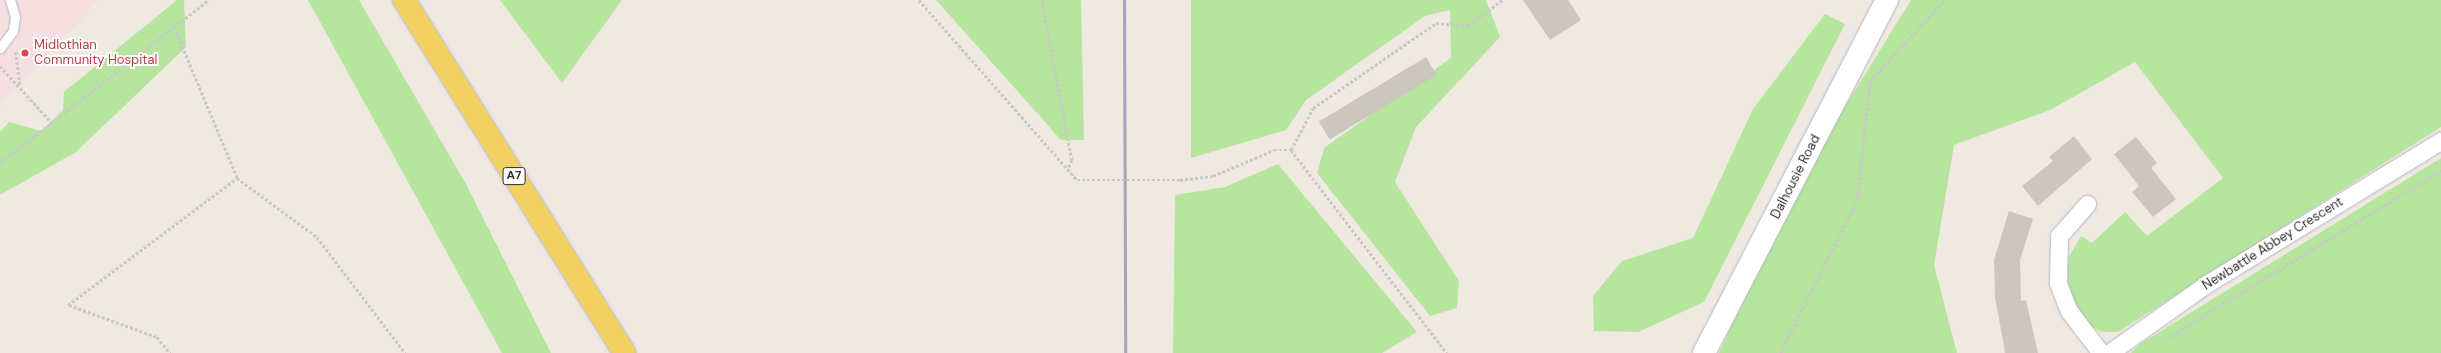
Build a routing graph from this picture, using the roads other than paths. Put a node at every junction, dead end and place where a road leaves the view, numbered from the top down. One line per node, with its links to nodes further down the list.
1 (10, 0): 4 (lane)
2 (404, 0): 7 (main road, A7)
3 (1887, 0): 8 (main road, Dalhousie Road)
4 (0, 48)
5 (2441, 141): 10 (street, Newbattle Abbey Crescent)
6 (2087, 204): 9 (street)
7 (625, 353)
8 (1704, 353)
9 (2101, 353)
10 (2108, 353)

